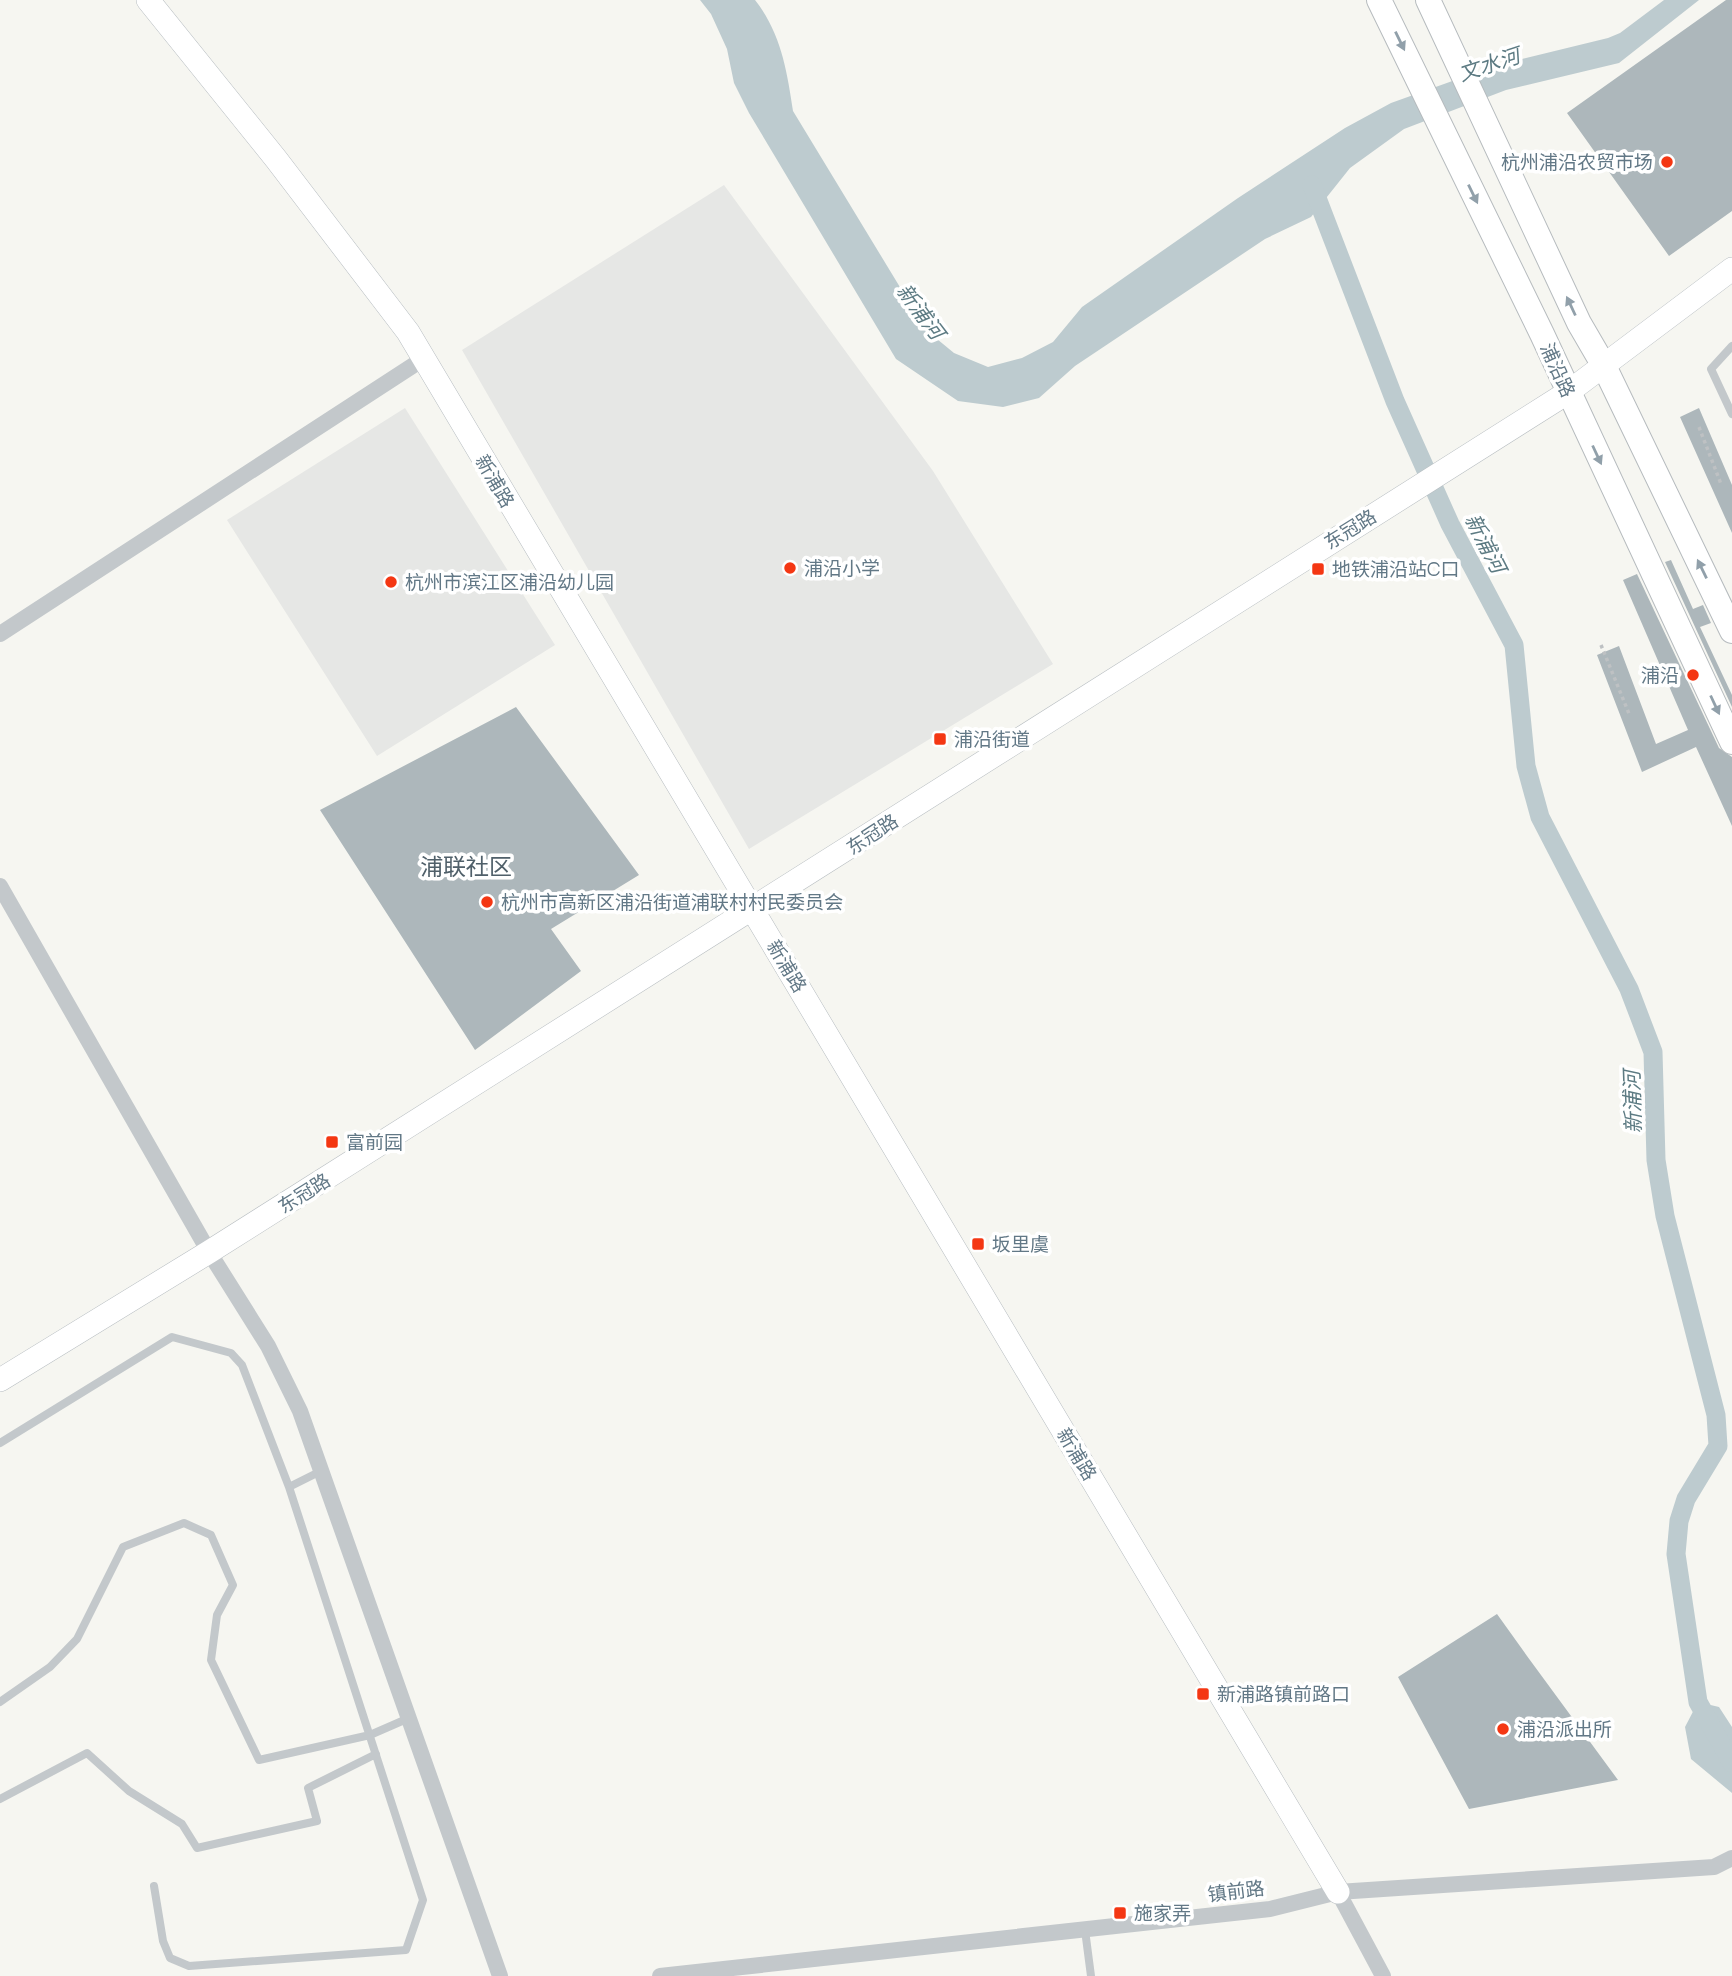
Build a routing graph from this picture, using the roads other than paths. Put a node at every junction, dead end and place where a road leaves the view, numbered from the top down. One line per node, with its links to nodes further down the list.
1 (148, 0): 6 (street, 新浦路)
2 (1380, 0): 8 (main road, 浦沿路, one-way to 8)
3 (1428, 0): 7 (main road, one-way to 3)
4 (1732, 270): 7 (street, 东冠路)
5 (1732, 346): 9 (lane)
6 (423, 359): 11 (street); 14 (street, 新浦路)
7 (1604, 366): 8 (street, 东冠路); 10 (main road, one-way to 7)
8 (1567, 393): 12 (main road, 浦沿路, one-way to 12); 14 (street, 东冠路)
9 (1732, 415)
10 (1732, 631)
11 (0, 634)
12 (1732, 742)
13 (0, 886): 15 (street)
14 (754, 910): 15 (street, 东冠路); 27 (street, 新浦路)
15 (209, 1252): 16 (street, 东冠路); 18 (street)
16 (0, 1380)
17 (0, 1443): 19 (lane)
18 (321, 1471): 19 (lane); 21 (street)
19 (289, 1487): 22 (lane)
20 (0, 1702): 22 (lane)
21 (408, 1718): 22 (lane); 29 (street)
22 (370, 1735): 23 (lane)
23 (376, 1754): 24 (lane); 26 (lane)
24 (0, 1799)
25 (1732, 1858): 27 (street, 镇前路)
26 (154, 1886)
27 (1338, 1892): 28 (street, 镇前路); 32 (street)
28 (1085, 1930): 30 (street, 镇前路); 31 (lane)
29 (500, 1976)
30 (660, 1976)
31 (1091, 1976)
32 (1383, 1976)

